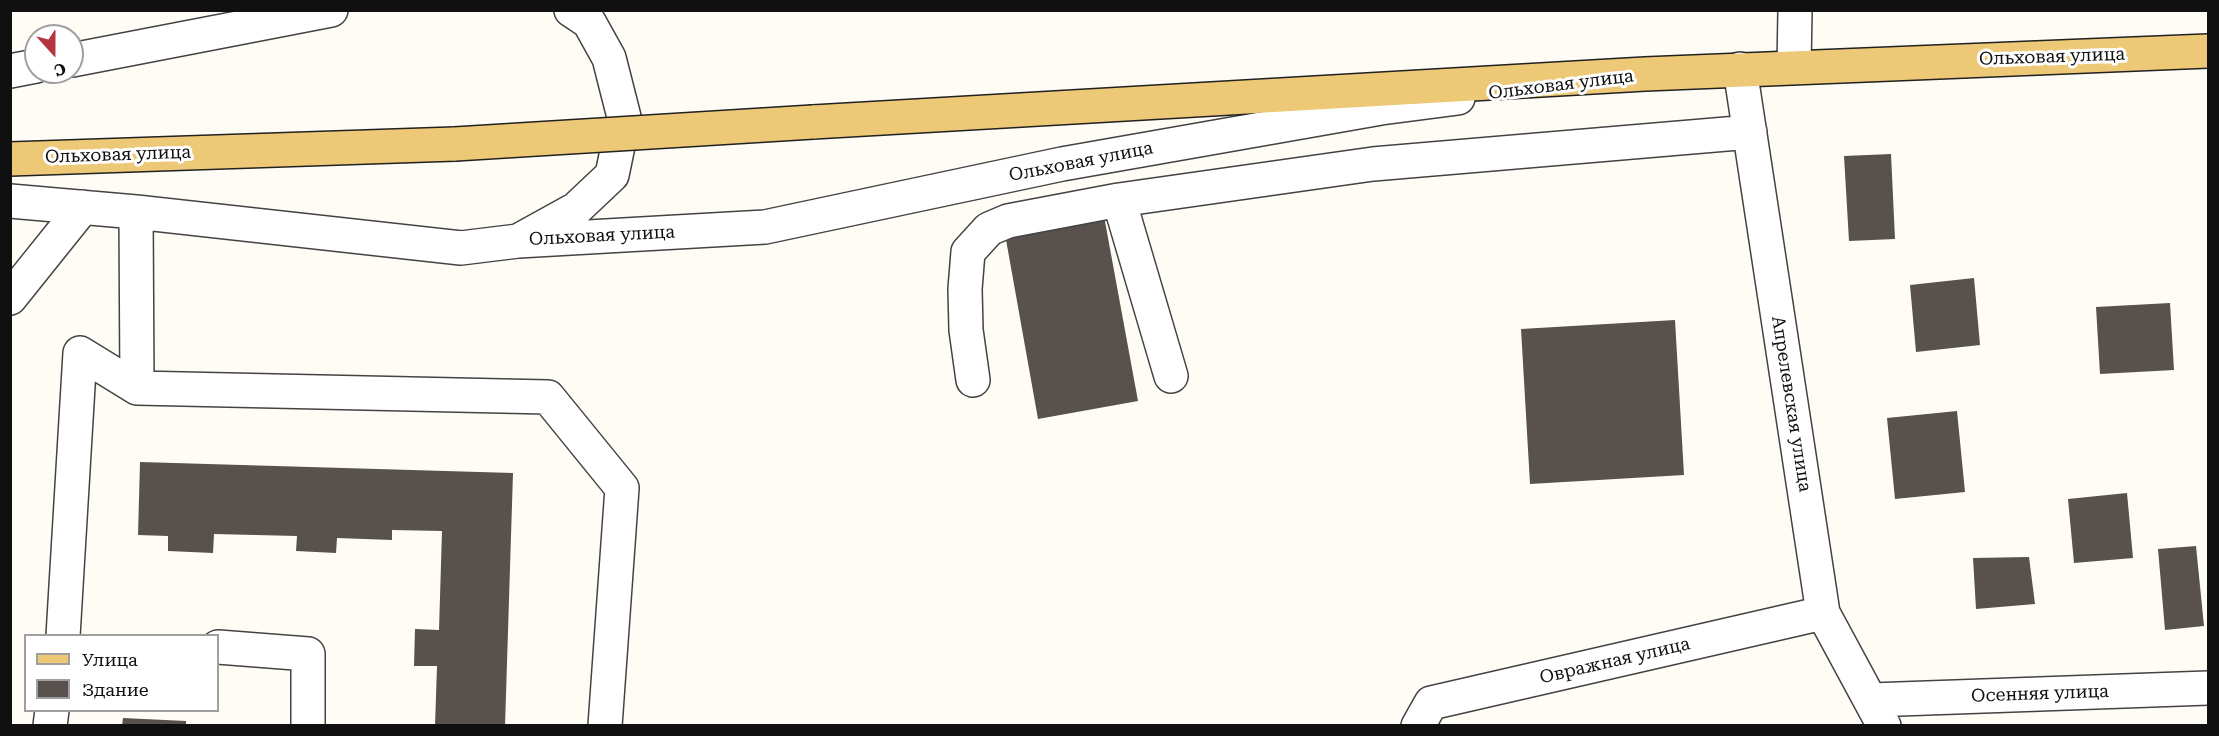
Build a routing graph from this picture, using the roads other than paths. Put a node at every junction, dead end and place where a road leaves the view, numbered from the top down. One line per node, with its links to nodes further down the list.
1 (331, 10): 5 (street)
2 (571, 10): 15 (street, Ольховая улица)
3 (1795, 10): 6 (street)
4 (2208, 51): 6 (main road, Ольховая улица)
5 (84, 58)
6 (1794, 67): 7 (main road, Ольховая улица)
7 (1740, 69): 8 (main road, Ольховая улица); 9 (street, Апрелевская улица)
8 (1645, 74): 10 (main road, Ольховая улица, bridge); 15 (street, Ольховая улица)
9 (1750, 132): 11 (street); 20 (street, Апрелевская улица)
10 (10, 159)
11 (1119, 200): 17 (street); 18 (street)
12 (10, 201): 13 (street, Ольховая улица)
13 (83, 207): 14 (street, Ольховая улица); 16 (street)
14 (136, 212): 15 (street, Ольховая улица); 19 (street)
15 (518, 241)
16 (10, 298)
17 (1171, 376)
18 (973, 380)
19 (137, 388): 21 (street); 26 (street)
20 (1823, 613): 24 (street, Апрелевская улица); 27 (street, Овражная улица)
21 (63, 634)
22 (219, 647): 25 (street)
23 (2208, 688): 24 (street, Осенняя улица)
24 (1877, 713)
25 (308, 726)
26 (605, 726)
27 (1418, 726)

